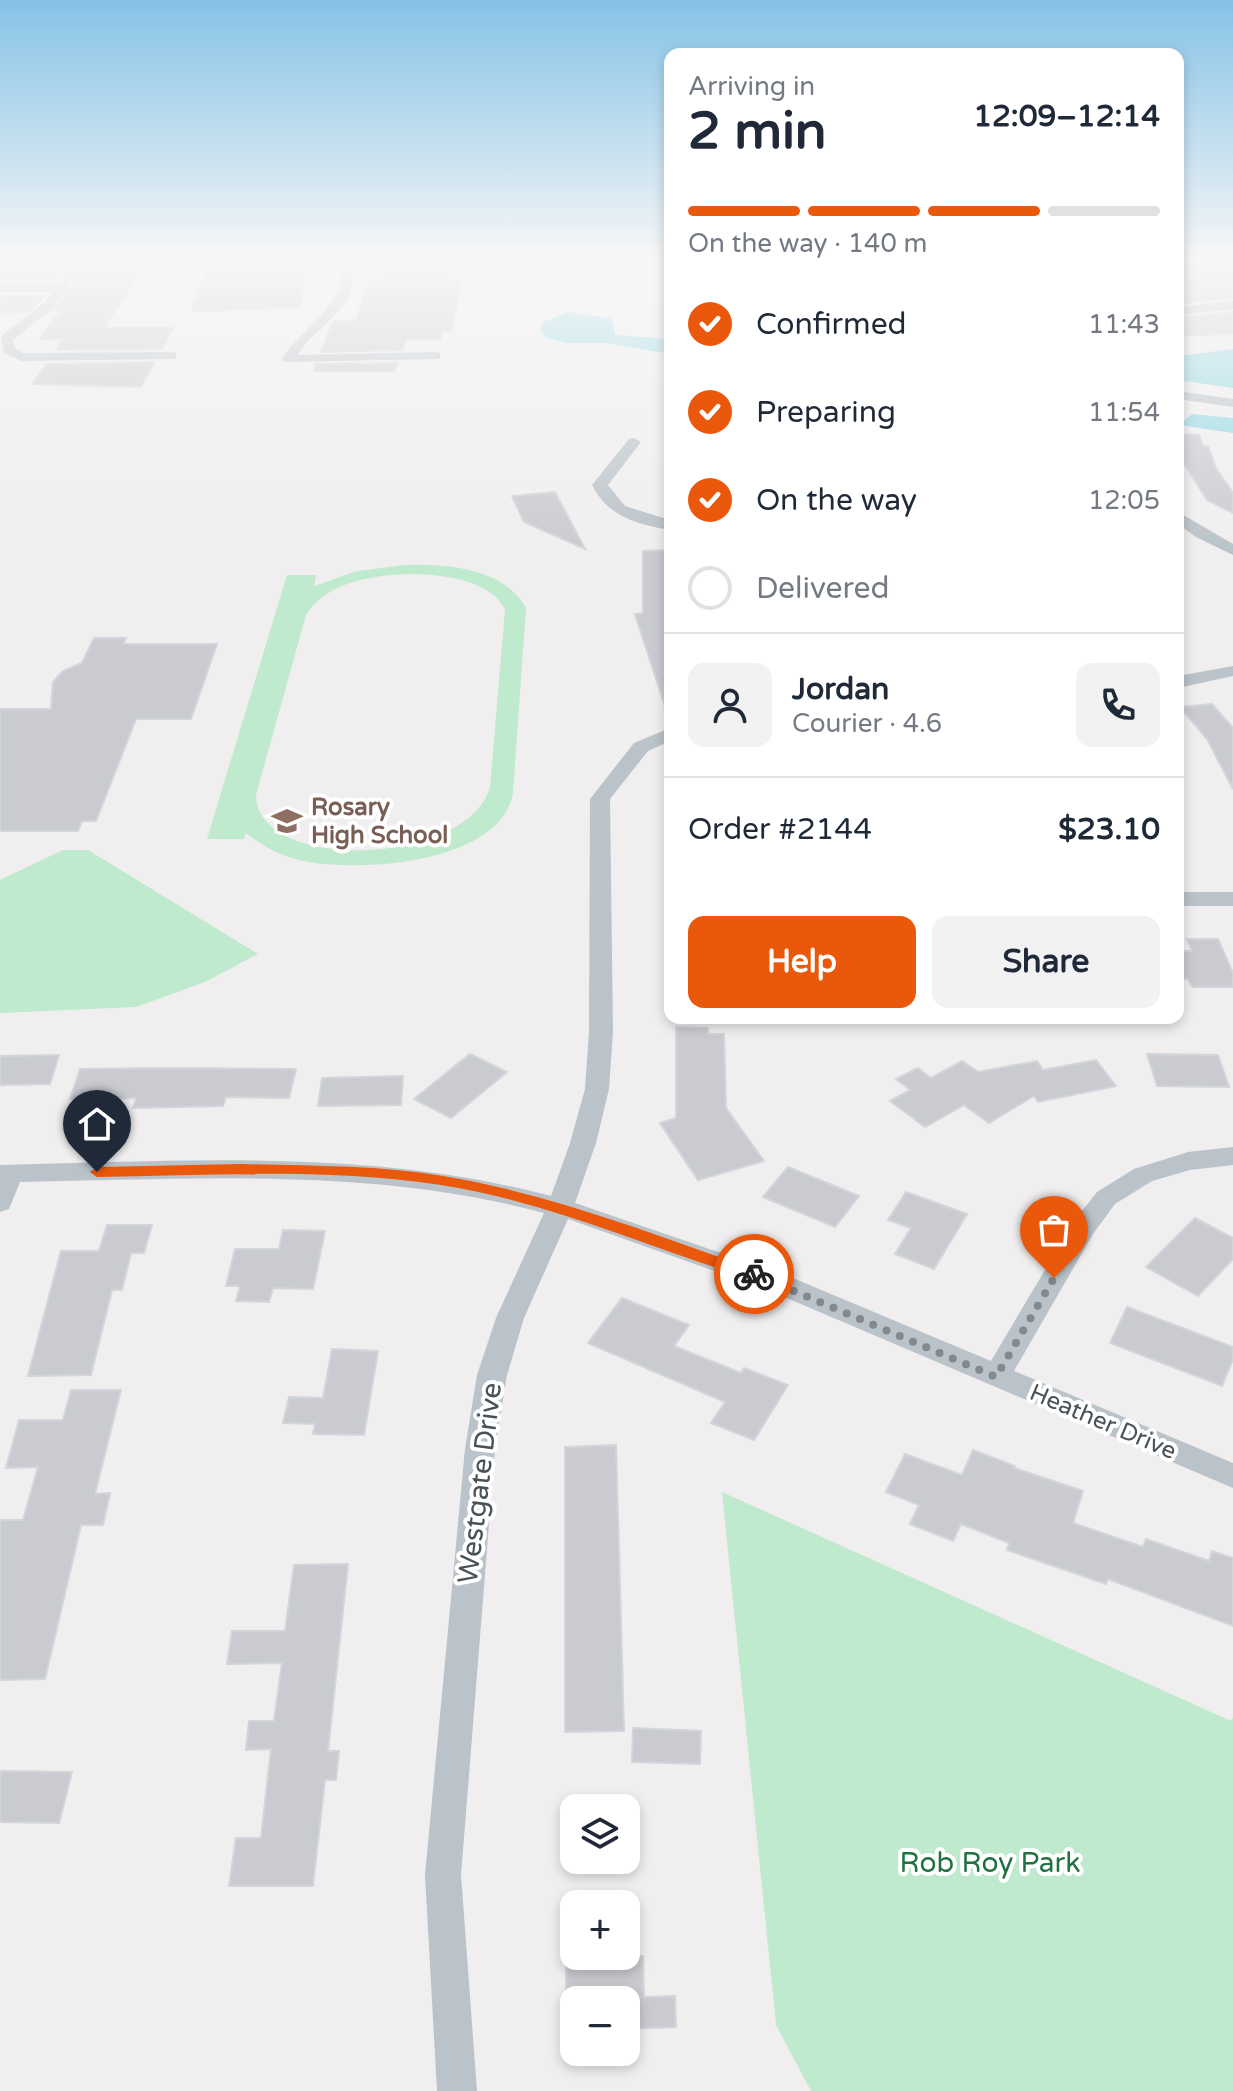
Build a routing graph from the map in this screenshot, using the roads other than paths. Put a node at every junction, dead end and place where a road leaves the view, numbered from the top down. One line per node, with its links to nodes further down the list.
1 (21, 357): 2 (street)
2 (85, 357)
3 (290, 357): 4 (street)
4 (407, 357)
5 (1184, 396): 6 (street)
6 (1233, 403)
7 (634, 442): 9 (street)
8 (1184, 521): 10 (street)
9 (664, 524)
10 (1233, 550)
11 (1233, 671): 12 (street)
12 (1184, 681)
13 (664, 737): 19 (street, Westgate Drive)
14 (1184, 899): 15 (street)
15 (1233, 899)
16 (1233, 1156): 20 (street)
17 (5, 1174): 18 (street); 19 (street, Heather Drive)
18 (0, 1203)
19 (560, 1208): 20 (street, Heather Drive); 22 (street, Westgate Drive)
20 (996, 1377): 21 (street, Heather Drive)
21 (1233, 1476)
22 (457, 2091)

